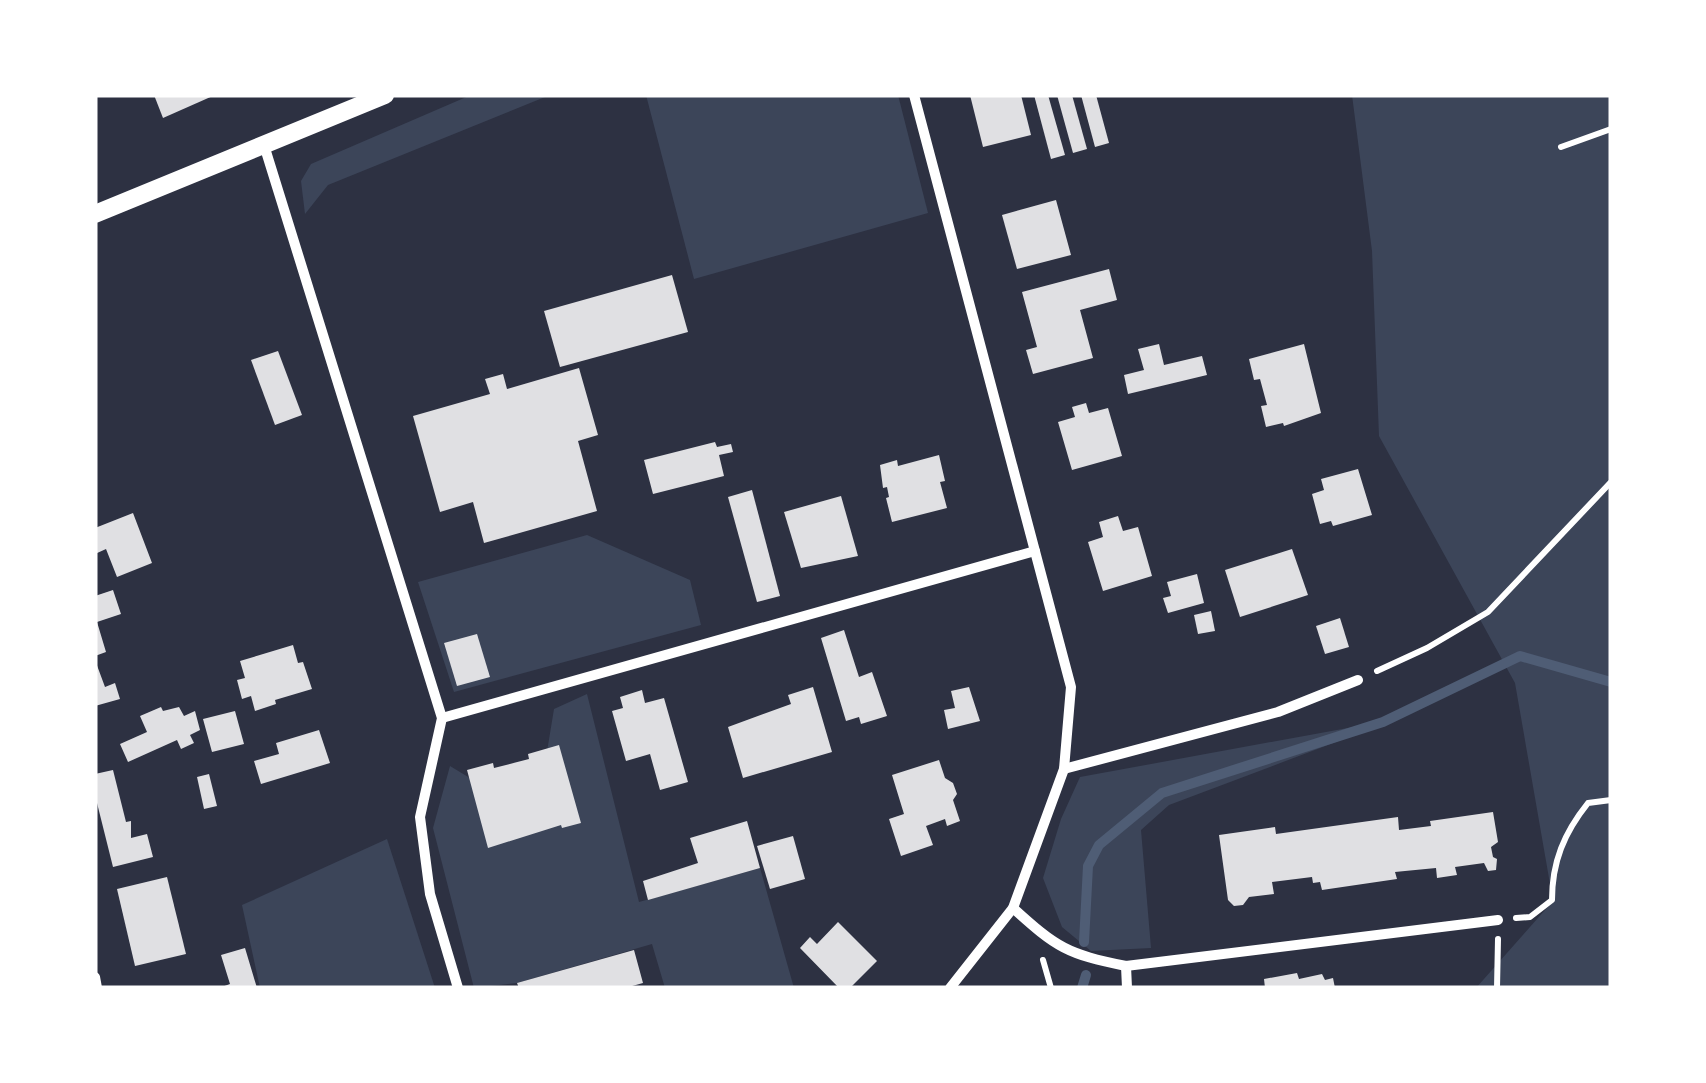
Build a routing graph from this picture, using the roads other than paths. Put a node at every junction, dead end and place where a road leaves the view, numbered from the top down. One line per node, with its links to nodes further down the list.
1 (385, 95): 3 (street)
2 (914, 95): 5 (street)
3 (264, 146): 4 (street); 7 (street)
4 (95, 214)
5 (1035, 551): 7 (street); 8 (street)
6 (1358, 680): 8 (street)
7 (442, 718): 14 (street)
8 (1064, 769): 9 (street)
9 (1013, 908): 11 (street); 15 (street)
10 (1498, 920): 11 (street)
11 (1126, 966): 16 (street)
12 (95, 977): 13 (street)
13 (97, 988)
14 (458, 988)
15 (950, 988)
16 (1127, 988)

